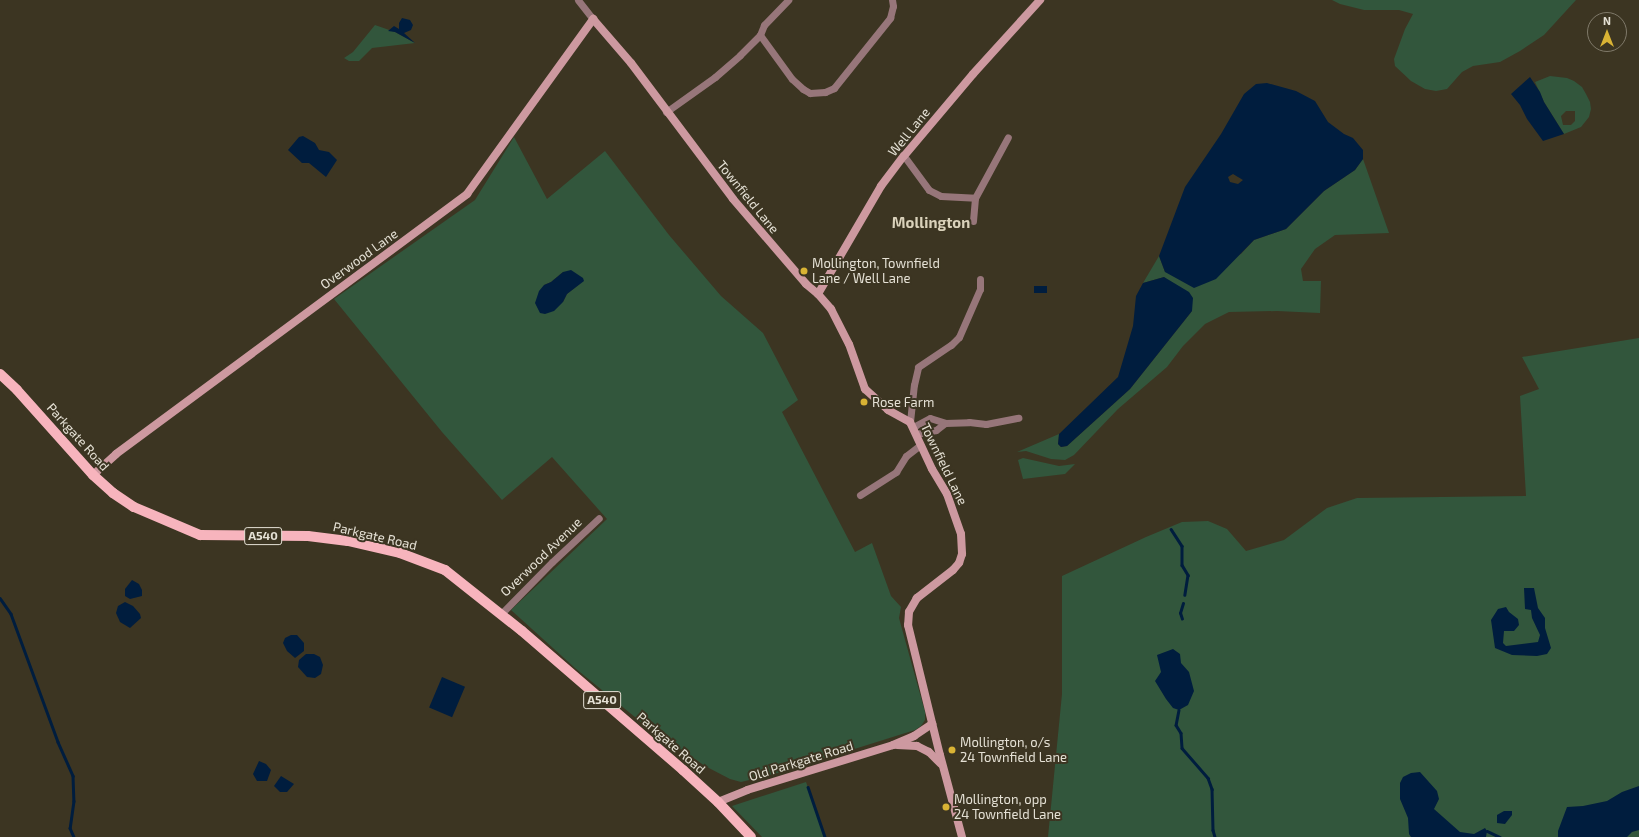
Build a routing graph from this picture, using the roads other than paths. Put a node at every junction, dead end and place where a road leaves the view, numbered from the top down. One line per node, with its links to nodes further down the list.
1 (578, 0): 5 (street, Townfield Lane)
2 (788, 0): 6 (street)
3 (892, 0): 6 (street)
4 (1036, 1): 9 (street, Well Lane)
5 (594, 19): 7 (street, Townfield Lane); 21 (street, Overwood Lane)
6 (760, 35): 7 (street)
7 (666, 112): 13 (street, Townfield Lane)
8 (1008, 137): 10 (street)
9 (904, 156): 10 (street); 13 (street, Well Lane)
10 (975, 198): 11 (street)
11 (973, 221)
12 (980, 278): 19 (street)
13 (818, 294): 19 (street, Townfield Lane)
14 (0, 374): 21 (main road, Parkgate Road / A540)
15 (999, 414): 17 (street)
16 (1018, 418): 17 (street)
17 (1000, 422): 18 (street)
18 (945, 423): 19 (street); 19 (street)
19 (913, 428): 20 (street, Townfield Lane)
20 (920, 445): 22 (street); 25 (street, Townfield Lane)
21 (93, 475): 24 (main road, Parkgate Road / A540)
22 (860, 495)
23 (599, 518): 24 (street, Overwood Avenue)
24 (501, 614): 28 (main road, Parkgate Road / A540)
25 (932, 724): 26 (street, Old Parkgate Road); 27 (street, Townfield Lane)
26 (893, 745): 27 (street, Old Parkgate Road); 28 (street, Old Parkgate Road)
27 (942, 765): 30 (street, Townfield Lane)
28 (718, 802): 29 (main road, Parkgate Road / A540)
29 (752, 837)
30 (962, 837)

